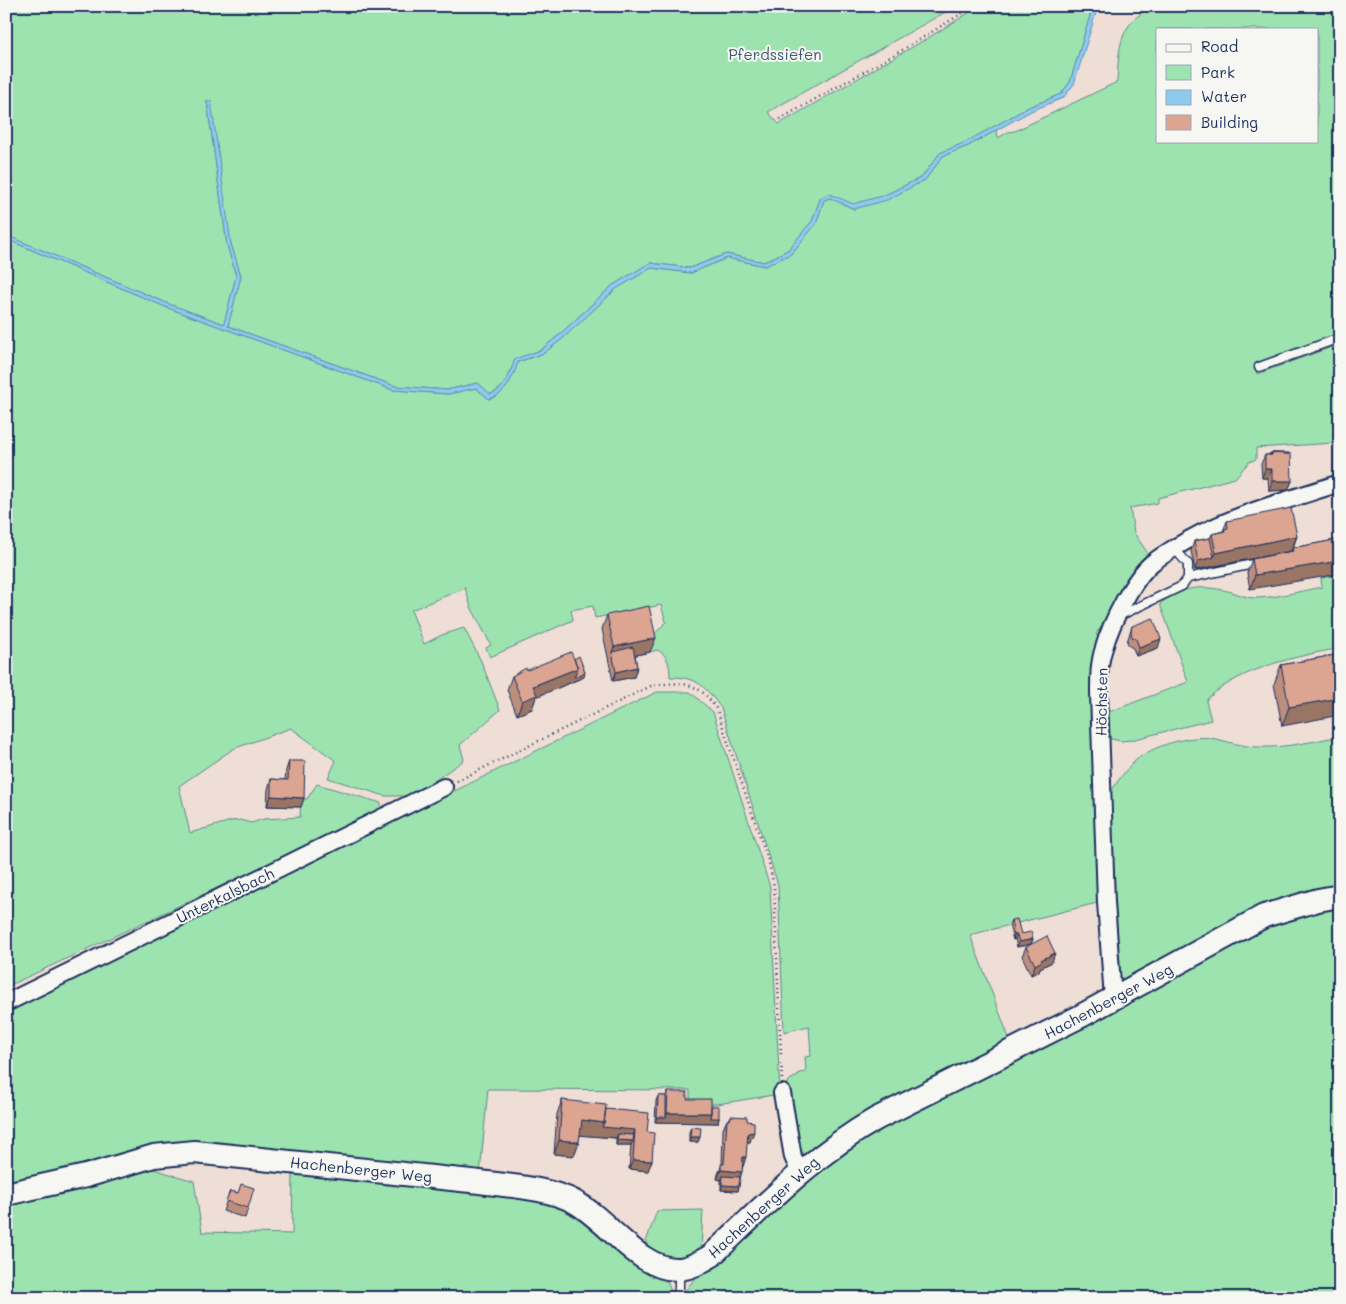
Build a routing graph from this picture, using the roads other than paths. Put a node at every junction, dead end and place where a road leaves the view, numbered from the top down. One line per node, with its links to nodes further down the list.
1 (1340, 339): 2 (lane)
2 (1259, 367)
3 (1340, 483): 4 (street, Höchsten)
4 (1174, 548): 6 (lane); 7 (street, Höchsten)
5 (1253, 564): 6 (lane)
6 (1188, 578): 7 (lane)
7 (1117, 617): 10 (street, Höchsten)
8 (444, 788): 11 (street, Unterkalsbach)
9 (1340, 896): 10 (street, Hachenberger Weg)
10 (1113, 999): 13 (street, Hachenberger Weg)
11 (6, 1003)
12 (782, 1093): 13 (street)
13 (800, 1172): 15 (street, Hachenberger Weg)
14 (6, 1194): 15 (street, Hachenberger Weg)
15 (679, 1269): 16 (lane)
16 (676, 1298)

